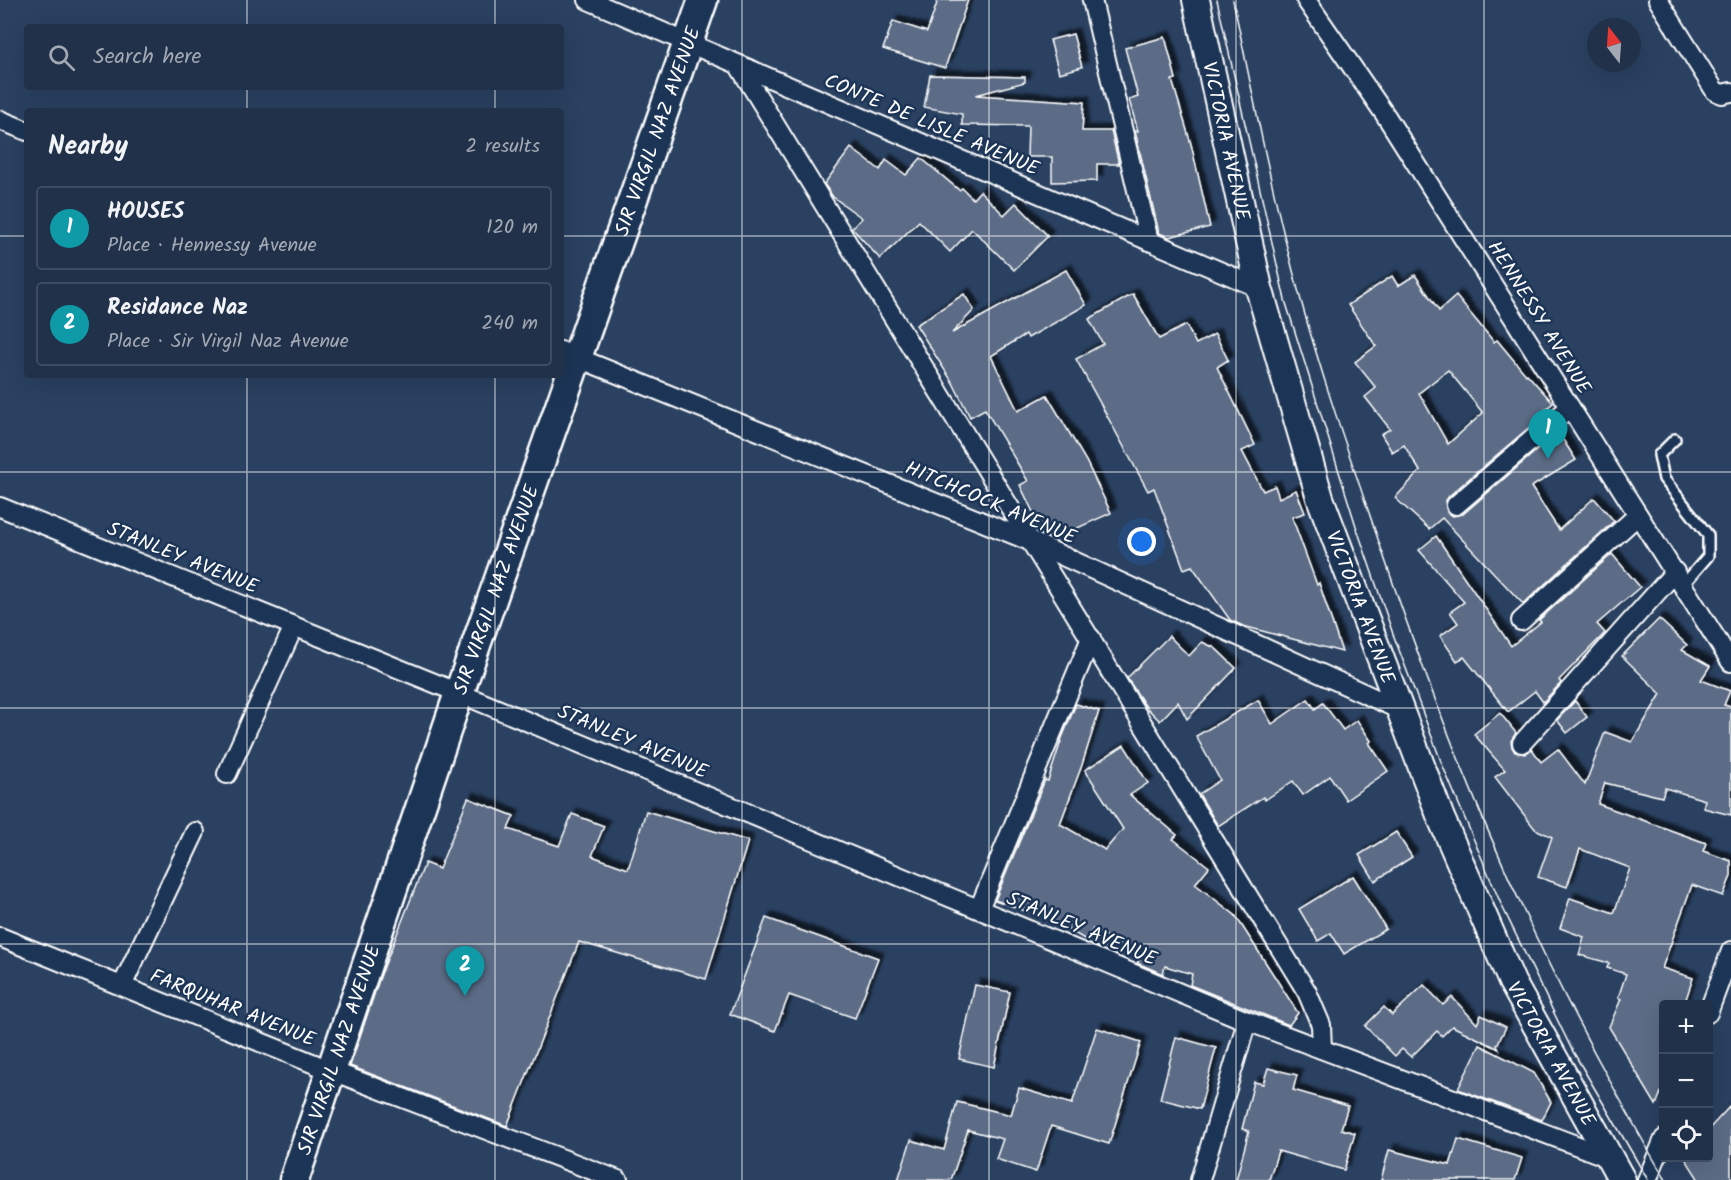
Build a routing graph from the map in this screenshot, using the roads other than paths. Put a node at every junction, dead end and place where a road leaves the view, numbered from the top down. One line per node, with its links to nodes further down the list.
1 (588, 0): 7 (street, CONTE DE LISLE AVENUE)
2 (703, 0): 7 (main road, SIR VIRGIL NAZ AVENUE)
3 (1092, 0): 12 (street)
4 (1196, 0): 13 (main road, VICTORIA AVENUE)
5 (1306, 0): 17 (street, HENNESSY AVENUE)
6 (1658, 0): 9 (street)
7 (688, 42): 8 (street, CONTE DE LISLE AVENUE); 14 (main road, SIR VIRGIL NAZ AVENUE)
8 (739, 66): 12 (street, CONTE DE LISLE AVENUE); 22 (street)
9 (1731, 92)
10 (0, 120): 11 (street)
11 (24, 130)
12 (1149, 241): 13 (street, CONTE DE LISLE AVENUE)
13 (1259, 288): 29 (main road, VICTORIA AVENUE)
14 (569, 355): 15 (main road, SIR VIRGIL NAZ AVENUE); 22 (street, HITCHCOCK AVENUE)
15 (564, 370)
16 (562, 378): 28 (main road, SIR VIRGIL NAZ AVENUE)
17 (1570, 407): 19 (street); 21 (street, HENNESSY AVENUE)
18 (1675, 439): 23 (lane)
19 (1456, 504)
20 (0, 507): 25 (street, STANLEY AVENUE)
21 (1638, 515): 23 (street, HENNESSY AVENUE); 24 (street)
22 (1032, 542): 26 (street); 29 (street, HITCHCOCK AVENUE)
23 (1678, 578): 27 (street, HENNESSY AVENUE); 30 (street)
24 (1521, 621)
25 (294, 626): 28 (street, STANLEY AVENUE); 31 (street)
26 (1091, 638): 33 (street); 39 (street)
27 (1731, 662)
28 (459, 693): 33 (street, STANLEY AVENUE); 40 (main road, SIR VIRGIL NAZ AVENUE)
29 (1398, 709): 42 (main road, VICTORIA AVENUE)
30 (1521, 743)
31 (227, 774)
32 (195, 832): 36 (street)
33 (979, 909): 38 (street, STANLEY AVENUE)
34 (0, 937): 36 (street, FARQUHAR AVENUE)
35 (1731, 951): 37 (street)
36 (122, 986): 40 (street, FARQUHAR AVENUE)
37 (1713, 1000)
38 (1247, 1021): 39 (street, STANLEY AVENUE); 46 (street)
39 (1322, 1049): 42 (street, STANLEY AVENUE)
40 (332, 1071): 43 (street, FARQUHAR AVENUE); 44 (main road, SIR VIRGIL NAZ AVENUE)
41 (1659, 1151): 47 (street)
42 (1616, 1169)
43 (595, 1176): 45 (street, FARQUHAR AVENUE)
44 (294, 1180)
45 (618, 1180)
46 (1200, 1180)
47 (1647, 1180)

